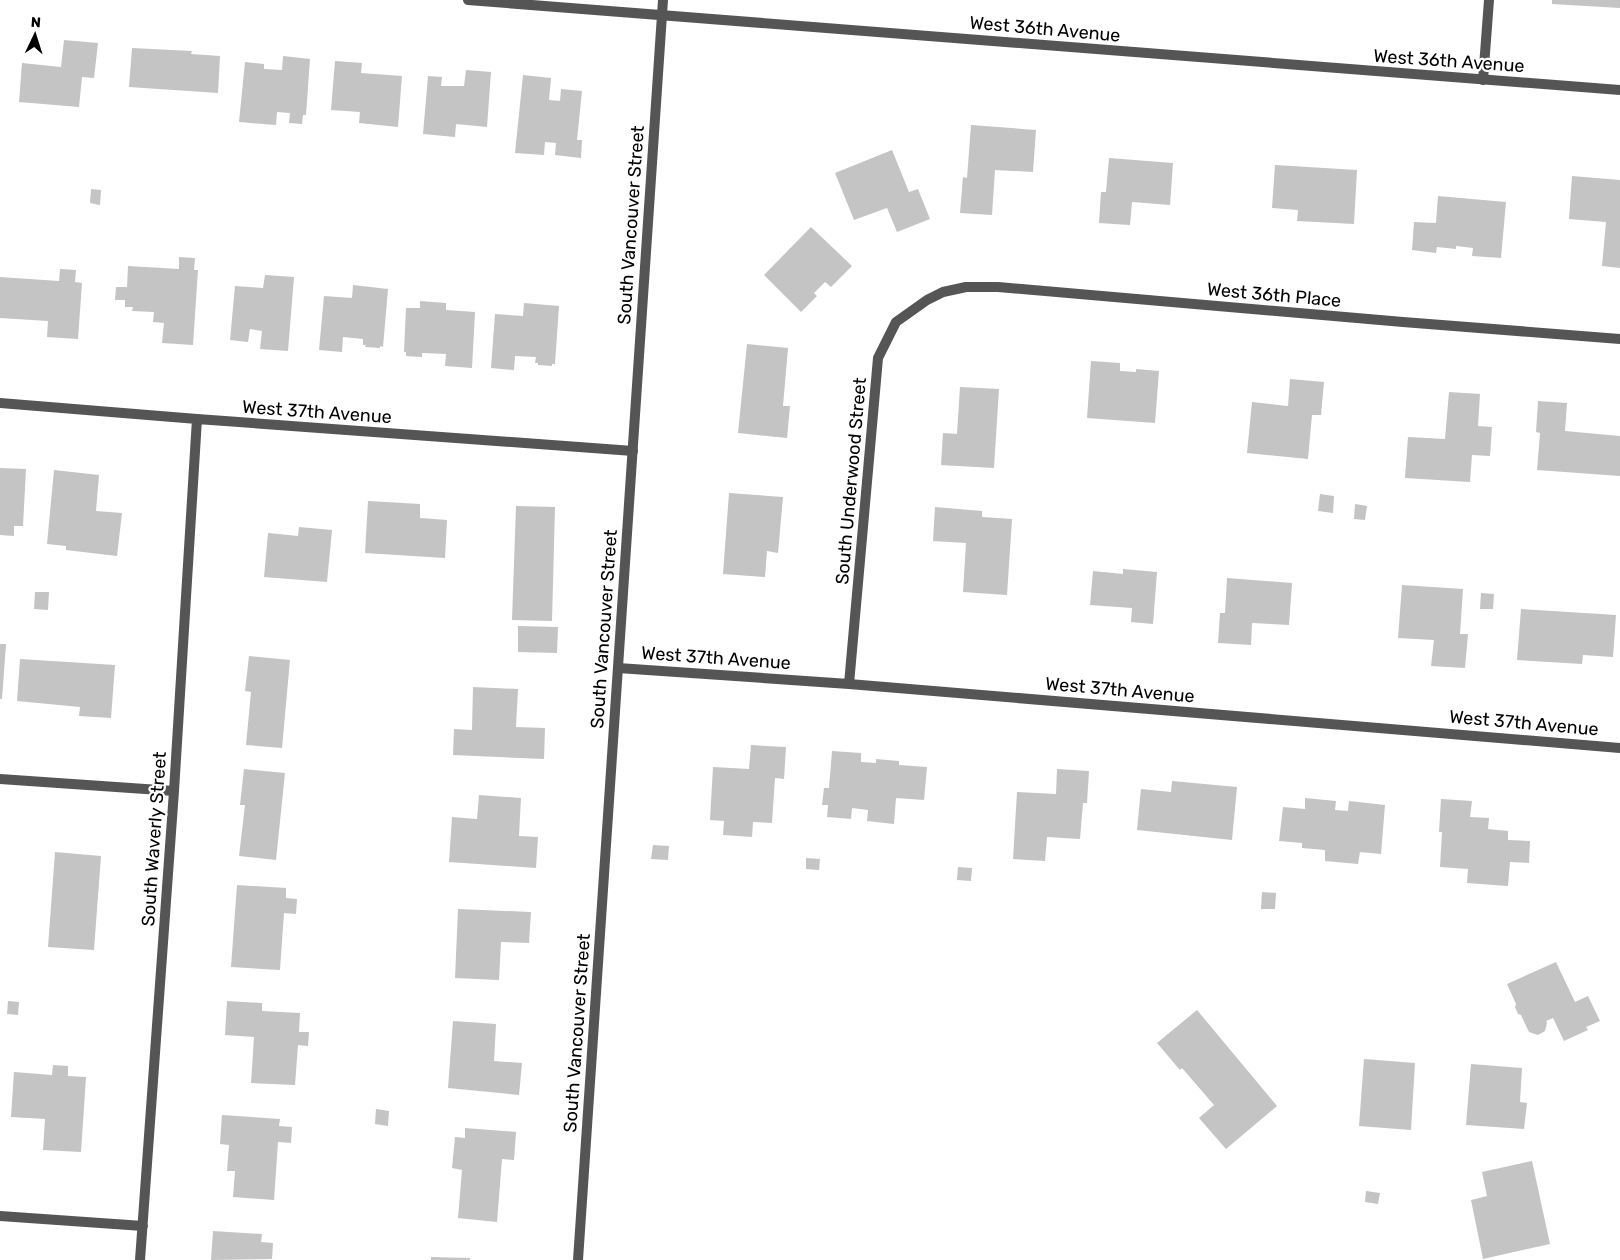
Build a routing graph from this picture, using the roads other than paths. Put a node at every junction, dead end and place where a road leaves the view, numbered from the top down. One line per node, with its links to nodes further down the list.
1 (468, 0): 4 (street, West 36th Avenue)
2 (663, 0): 4 (street, South Vancouver Street)
3 (1489, 0): 5 (street)
4 (662, 15): 5 (street, West 36th Avenue); 11 (street, South Vancouver Street)
5 (1484, 80): 6 (street, West 36th Avenue)
6 (1620, 90)
7 (927, 300): 8 (street, West 36th Place); 13 (street, South Underwood Street)
8 (1620, 339)
9 (0, 403): 10 (street, West 37th Avenue)
10 (197, 419): 11 (street, West 37th Avenue); 16 (street, South Waverly Street)
11 (633, 451): 12 (street, South Vancouver Street)
12 (618, 668): 13 (street, West 37th Avenue); 20 (street, South Vancouver Street)
13 (849, 684): 14 (street, West 37th Avenue)
14 (1620, 748)
15 (0, 779): 16 (street)
16 (174, 791): 18 (street, South Waverly Street)
17 (0, 1216): 18 (street)
18 (142, 1226): 19 (street, South Waverly Street)
19 (140, 1260)
20 (578, 1260)

